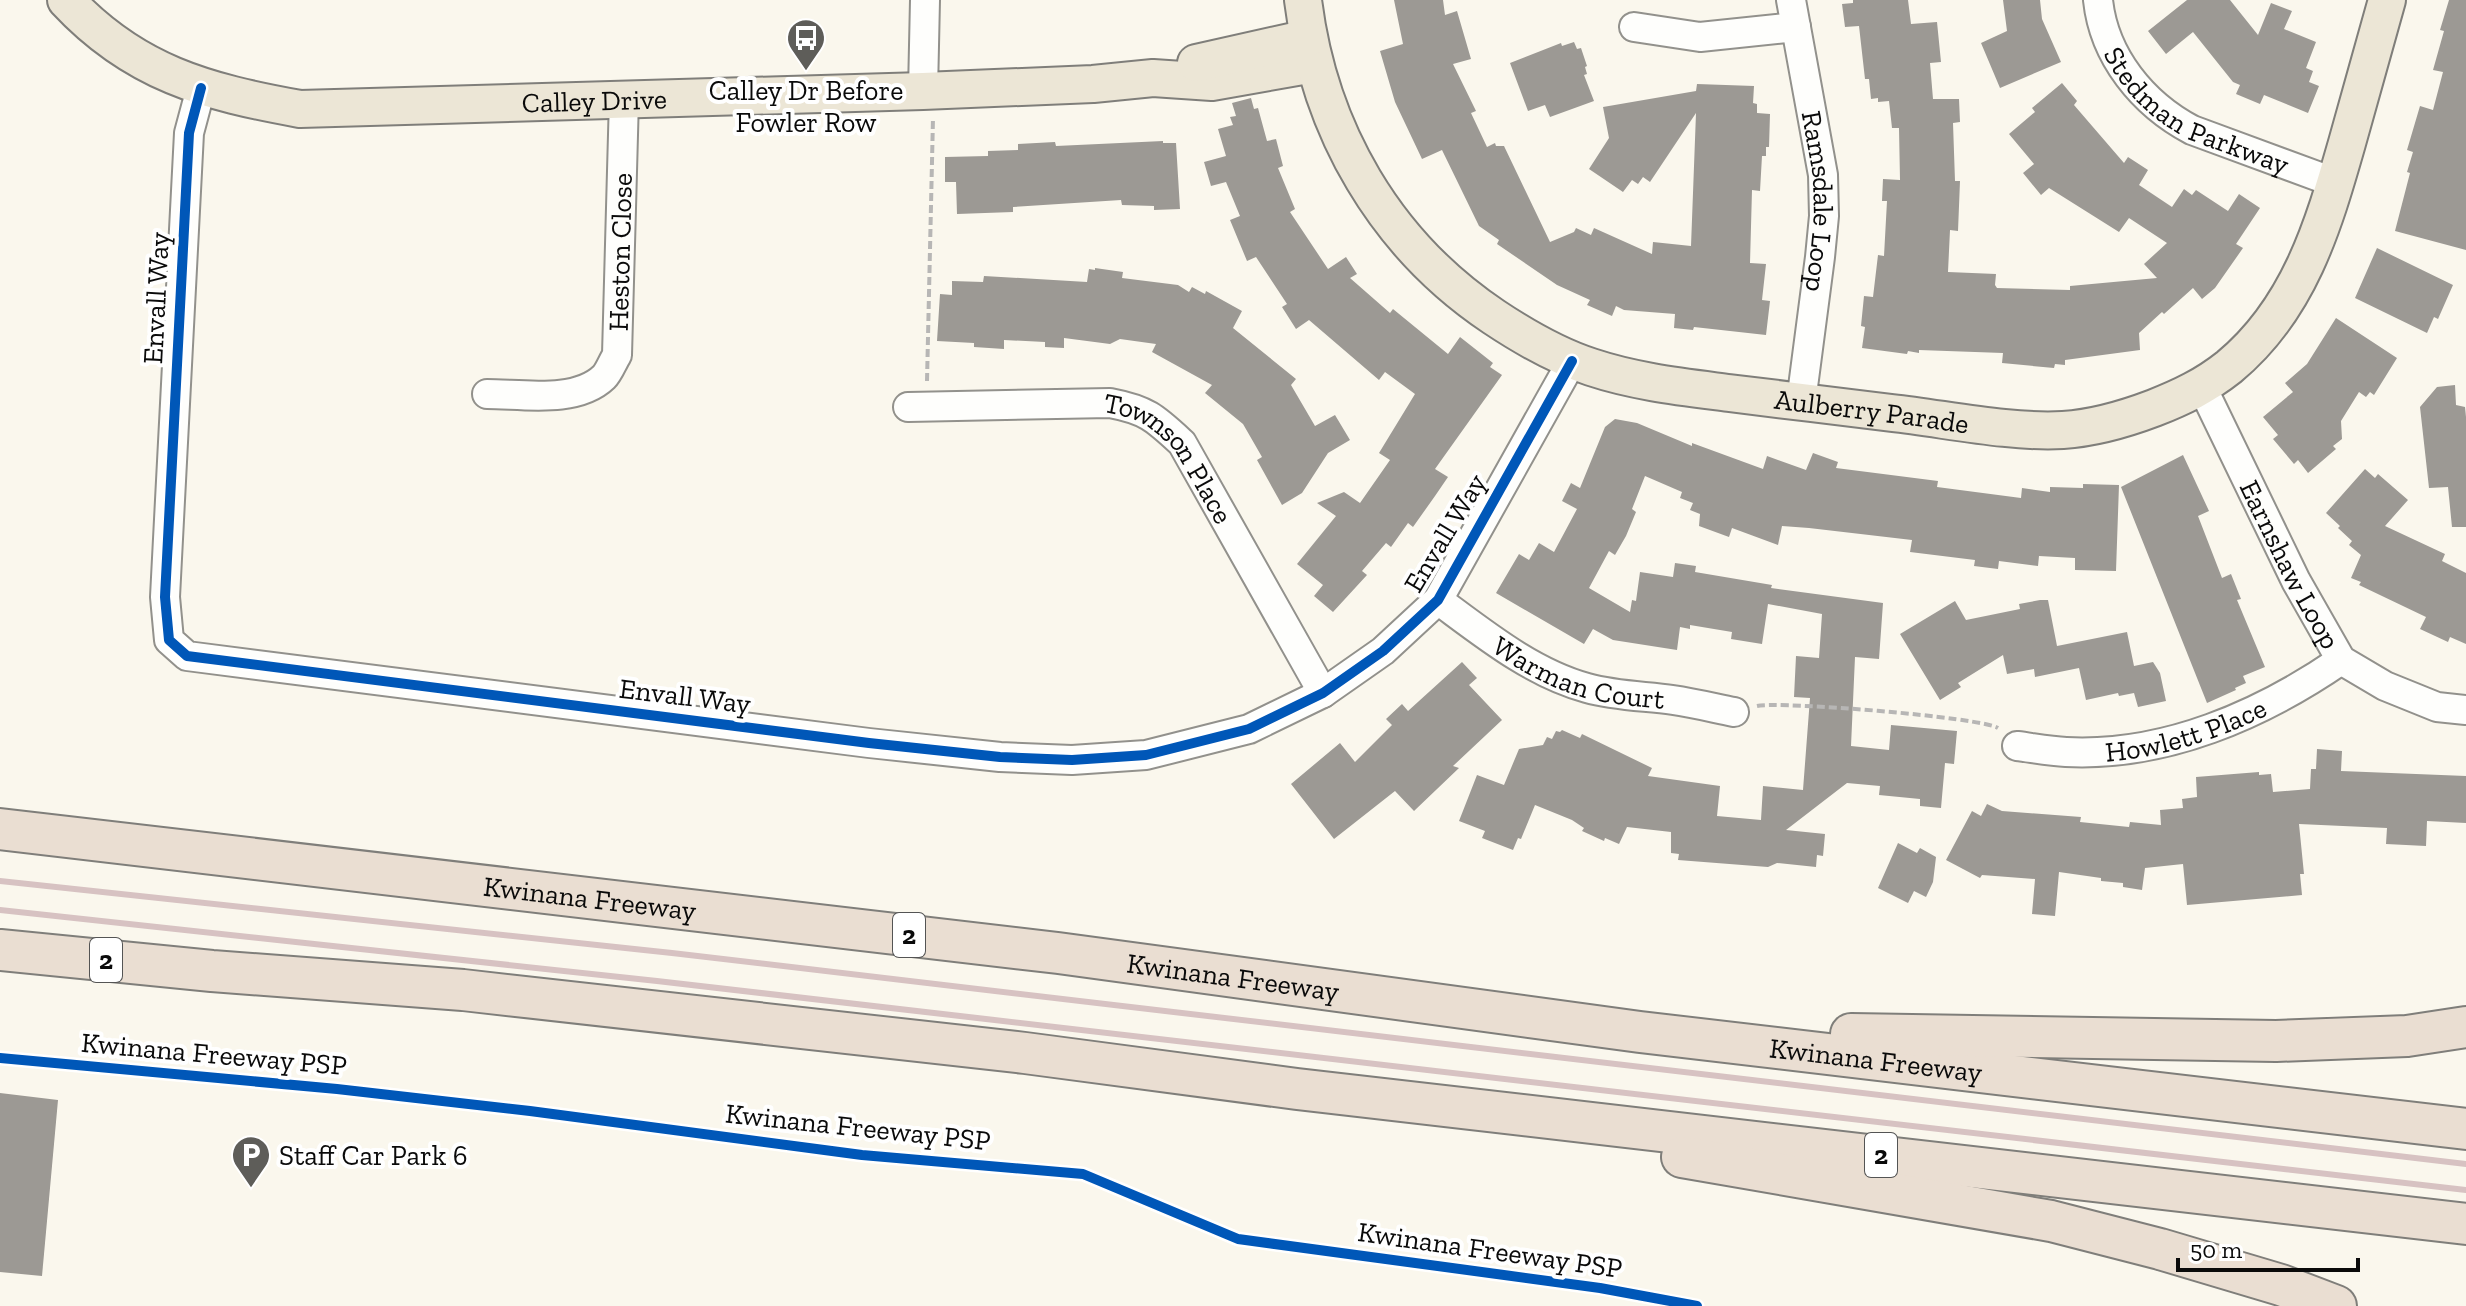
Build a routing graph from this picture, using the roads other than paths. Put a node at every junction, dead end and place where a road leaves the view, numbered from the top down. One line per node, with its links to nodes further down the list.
1 (66, 0): 9 (main road, Calley Drive)
2 (925, 0): 10 (street)
3 (1303, 0): 8 (main road, Aulberry Parade)
4 (2098, 0): 12 (street, Stedman Parkway)
5 (2387, 0): 12 (main road, Aulberry Parade)
6 (1793, 14): 7 (street); 16 (street, Ramsdale Loop)
7 (1634, 27)
8 (1311, 51): 10 (main road, Calley Drive); 13 (main road, Aulberry Parade)
9 (201, 88): 11 (main road, Calley Drive); 20 (street, Envall Way)
10 (923, 91): 11 (main road, Calley Drive)
11 (624, 98): 15 (street, Heston Close)
12 (2336, 183): 14 (main road, Aulberry Parade)
13 (1572, 361): 16 (main road, Aulberry Parade); 18 (street, Envall Way)
14 (2202, 387): 16 (main road, Aulberry Parade); 19 (street, Earnshaw Loop)
15 (487, 394)
16 (1801, 402)
17 (916, 407): 20 (street, Townson Place)
18 (1438, 600): 20 (street, Envall Way); 22 (street, Warman Court)
19 (2341, 660): 21 (street, Earnshaw Loop); 23 (street, Howlett Place)
20 (1323, 693)
21 (2466, 710)
22 (1734, 712)
23 (2017, 746)
24 (0, 814): 26 (highway)
25 (0, 829): 26 (highway, Kwinana Freeway / 2)
26 (176, 849): 31 (highway, Kwinana Freeway / 2)
27 (0, 950): 29 (highway, 2)
28 (0, 966): 29 (highway)
29 (212, 971): 32 (highway, 2)
30 (2466, 1027): 31 (highway)
31 (1640, 1032): 33 (highway, Kwinana Freeway / 2)
32 (1297, 1089): 34 (highway, 2); 35 (highway)
33 (2466, 1129)
34 (2466, 1224)
35 (2336, 1306)

